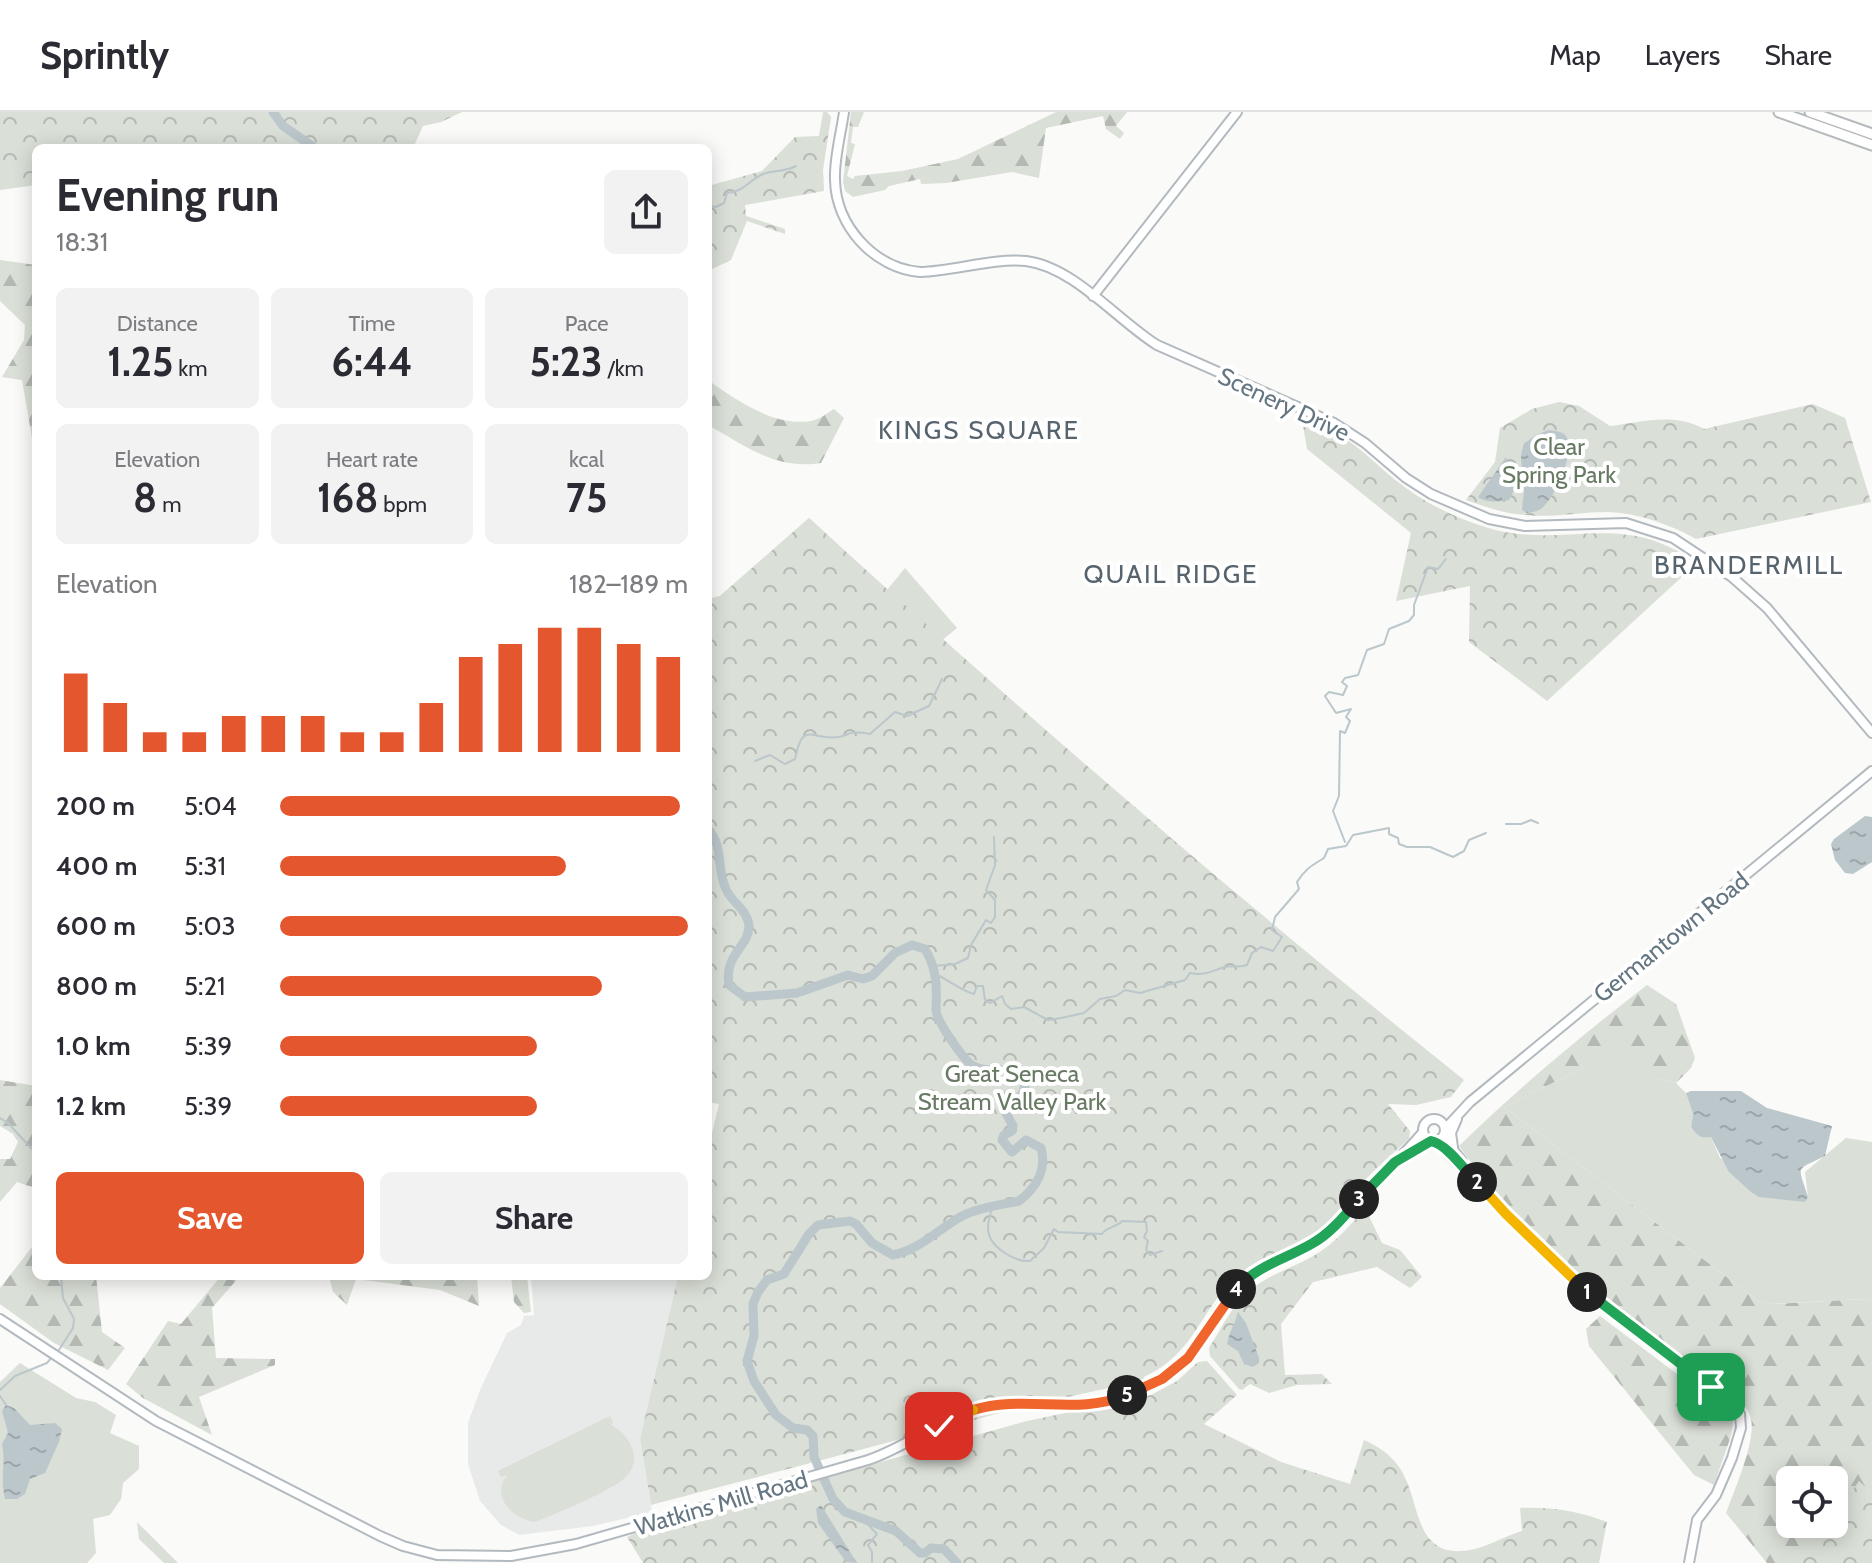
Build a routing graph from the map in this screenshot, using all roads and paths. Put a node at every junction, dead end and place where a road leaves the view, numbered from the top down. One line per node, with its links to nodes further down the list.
1 (844, 112): 7 (street, Scenery Drive)
2 (1237, 112): 7 (street)
3 (1779, 112): 6 (main road)
4 (1810, 112): 5 (main road)
5 (1872, 134)
6 (1872, 145)
7 (1093, 296): 8 (street, Scenery Drive)
8 (1872, 733)
9 (1872, 771): 10 (street, Germantown Road)
10 (1470, 1102): 11 (street, Germantown Road); 13 (street, Germantown Road); 15 (street)
11 (1437, 1119): 12 (street, Germantown Road); 13 (street)
12 (1423, 1132): 14 (street); 16 (street, Watkins Mill Road)
13 (1445, 1132): 14 (street, Germantown Road); 15 (street)
14 (1434, 1141): 16 (street, Watkins Mill Road); 17 (street)
15 (1454, 1150): 17 (street)
16 (1395, 1162): 19 (street, Watkins Mill Road)
17 (1476, 1181): 20 (street)
18 (0, 1319): 19 (street, Watkins Mill Road)
19 (437, 1559)
20 (1689, 1563)

